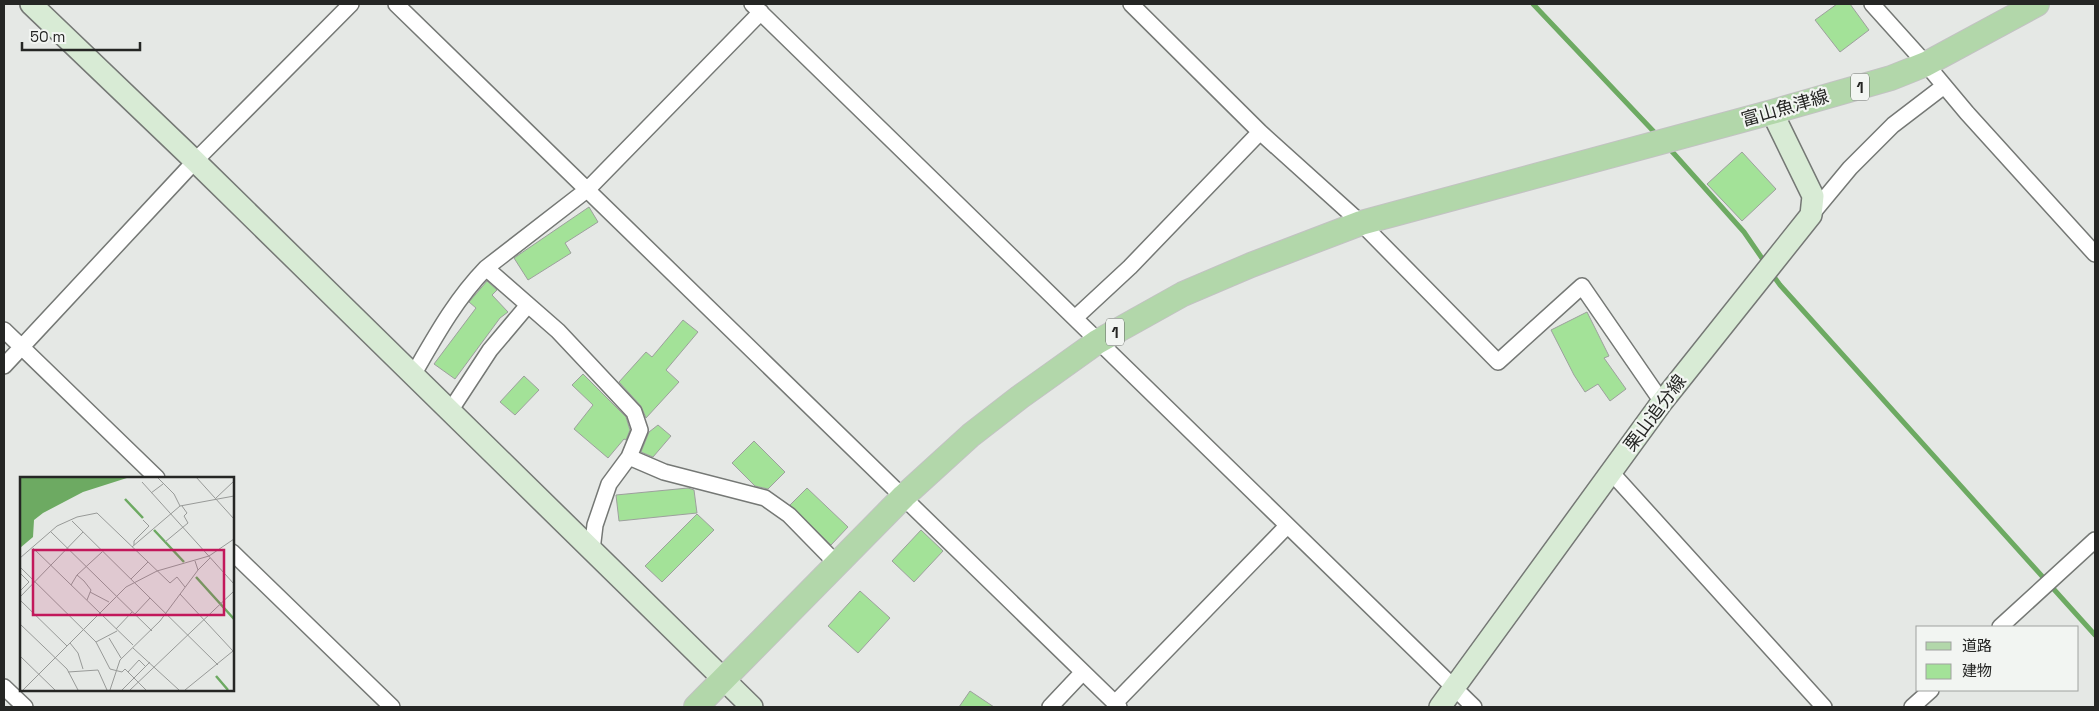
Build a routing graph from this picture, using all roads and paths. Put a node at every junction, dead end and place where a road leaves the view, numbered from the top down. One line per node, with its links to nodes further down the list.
1 (31, 4): 12 (street)
2 (351, 4): 12 (street)
3 (396, 4): 13 (street)
4 (1131, 4): 11 (street)
5 (1872, 4): 8 (street)
6 (2037, 4): 8 (main road, 富山魚津線 / 1)
7 (757, 8): 13 (street); 19 (street)
8 (1926, 64): 9 (street); 10 (main road, 富山魚津線 / 1)
9 (1944, 86): 14 (street); 16 (street)
10 (1772, 112): 14 (street); 15 (main road, 富山魚津線 / 1)
11 (1260, 132): 15 (street); 19 (street)
12 (195, 161): 22 (street); 24 (street)
13 (588, 189): 17 (street); 30 (street)
14 (1811, 215): 25 (street, 栗山追分線)
15 (1361, 223): 21 (main road, 1); 25 (street)
16 (2095, 254)
17 (486, 268): 18 (street); 24 (street)
18 (528, 305): 26 (street); 27 (street)
19 (1075, 318): 21 (street)
20 (4, 330): 22 (street)
21 (1097, 342): 30 (main road, 1); 31 (street)
22 (22, 348): 23 (street); 29 (street)
23 (4, 366)
24 (413, 375): 26 (street)
25 (1662, 402): 28 (street, 栗山追分線)
26 (450, 410): 33 (street)
27 (629, 457): 33 (street); 35 (street)
28 (1611, 472): 40 (street, 栗山追分線); 50 (street)
29 (155, 477)
30 (904, 496): 35 (main road, 1); 37 (street)
31 (1287, 526): 40 (street); 42 (street)
32 (2095, 540): 36 (street)
33 (592, 550): 38 (street)
34 (234, 554): 44 (street)
35 (837, 564): 38 (main road, 1)
36 (2001, 626)
37 (1083, 672): 42 (street); 47 (street)
38 (723, 679): 45 (main road, 1); 46 (street)
39 (4, 687): 43 (street)
40 (1454, 688): 48 (street, 栗山追分線); 49 (street)
41 (1930, 691): 51 (street)
42 (1117, 705)
43 (24, 707)
44 (392, 707)
45 (696, 707)
46 (752, 707)
47 (1050, 707)
48 (1440, 707)
49 (1474, 707)
50 (1824, 707)
51 (1912, 707)

